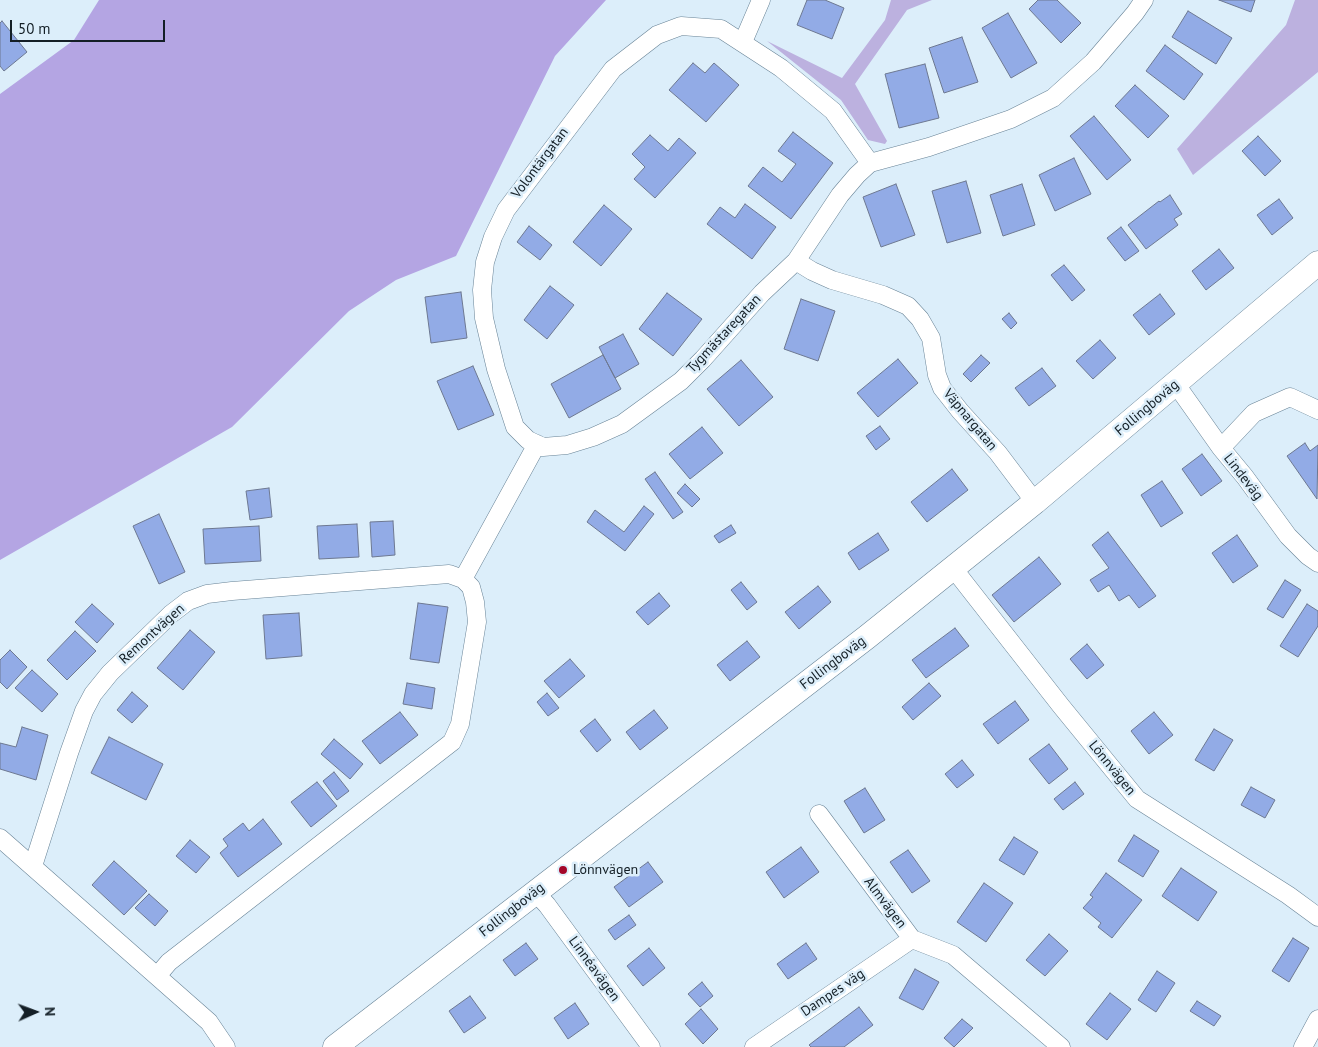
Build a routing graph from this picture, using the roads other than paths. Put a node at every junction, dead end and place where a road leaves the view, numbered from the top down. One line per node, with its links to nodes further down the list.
1 (760, 0): 3 (street)
2 (1144, 0): 4 (street, Tygmästaregatan)
3 (744, 42): 4 (street); 9 (street, Volontärgatan)
4 (870, 164): 5 (street, Tygmästaregatan)
5 (796, 261): 9 (street, Tygmästaregatan); 11 (street, Väpnargatan)
6 (1318, 263): 7 (main road, Follingboväg)
7 (1176, 383): 10 (street, Lindeväg); 11 (main road, Follingboväg)
8 (1318, 410): 10 (street)
9 (537, 444): 14 (street)
10 (1221, 448): 12 (street, Lindeväg)
11 (1035, 502): 13 (main road, Follingboväg)
12 (1318, 563)
13 (953, 568): 18 (main road, Follingboväg); 19 (street, Lönnvägen)
14 (463, 579): 17 (street, Remontvägen); 21 (street)
15 (819, 814): 20 (street, Almvägen)
16 (0, 838): 17 (street)
17 (33, 866): 21 (street)
18 (535, 892): 24 (main road, Follingboväg); 25 (street, Linnéavägen)
19 (1318, 917)
20 (912, 939): 26 (street, Dampes väg); 27 (street, Almvägen)
21 (157, 976): 23 (street)
22 (1318, 1019): 28 (street)
23 (226, 1047)
24 (335, 1047)
25 (651, 1047)
26 (754, 1047)
27 (1060, 1047)
28 (1303, 1047)

